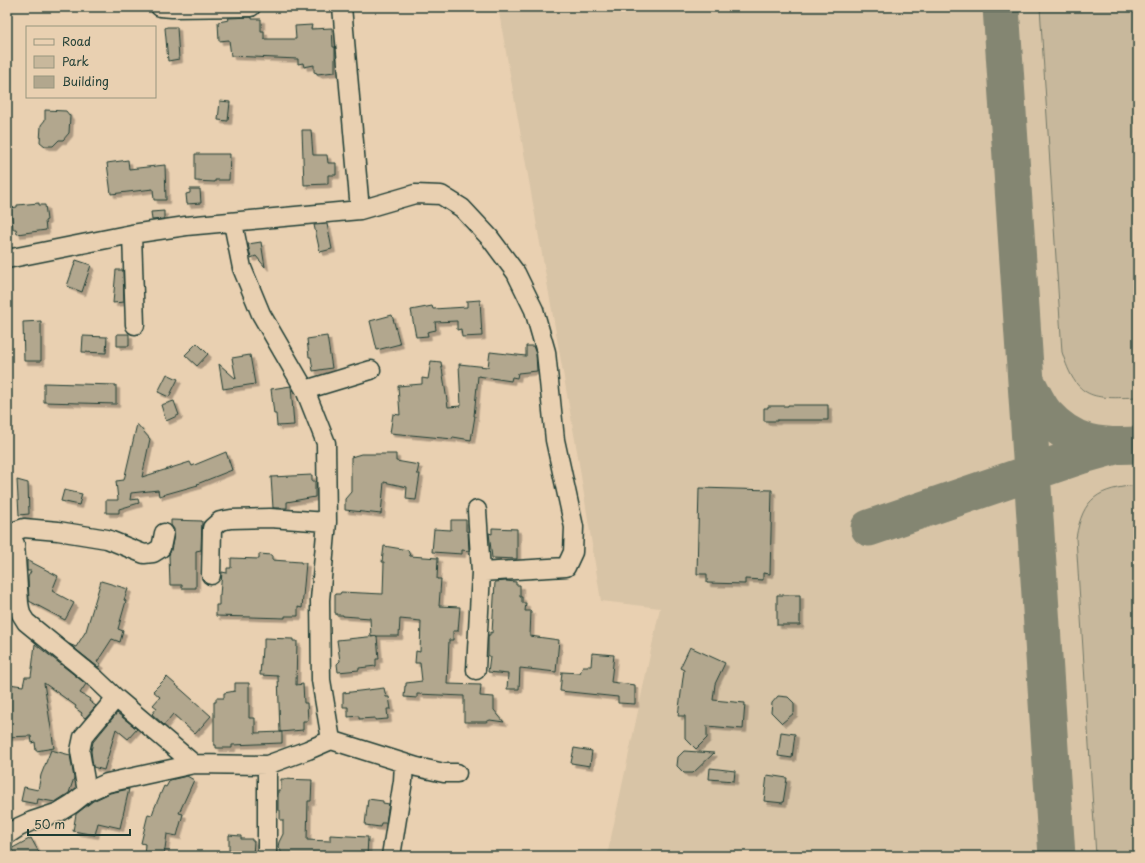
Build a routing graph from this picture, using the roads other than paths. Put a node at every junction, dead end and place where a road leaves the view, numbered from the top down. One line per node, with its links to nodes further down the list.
1 (160, 7): 2 (street)
2 (251, 7)
3 (342, 7): 4 (street)
4 (360, 210): 5 (street); 15 (street)
5 (233, 223): 6 (street); 10 (street)
6 (132, 234): 7 (street); 8 (street)
7 (7, 258)
8 (135, 325)
9 (371, 370): 10 (street)
10 (305, 390): 12 (street)
11 (477, 510): 15 (street)
12 (327, 522): 16 (street); 19 (street)
13 (8, 533): 14 (street); 18 (street)
14 (164, 533)
15 (481, 572): 17 (street)
16 (211, 575)
17 (476, 670)
18 (116, 698): 21 (street); 24 (street)
19 (331, 740): 20 (street); 22 (street)
20 (404, 763): 23 (street); 27 (street)
21 (194, 764): 22 (street); 24 (street)
22 (267, 764): 26 (street)
23 (457, 773)
24 (87, 792): 25 (street)
25 (7, 835)
26 (267, 856)
27 (391, 856)

